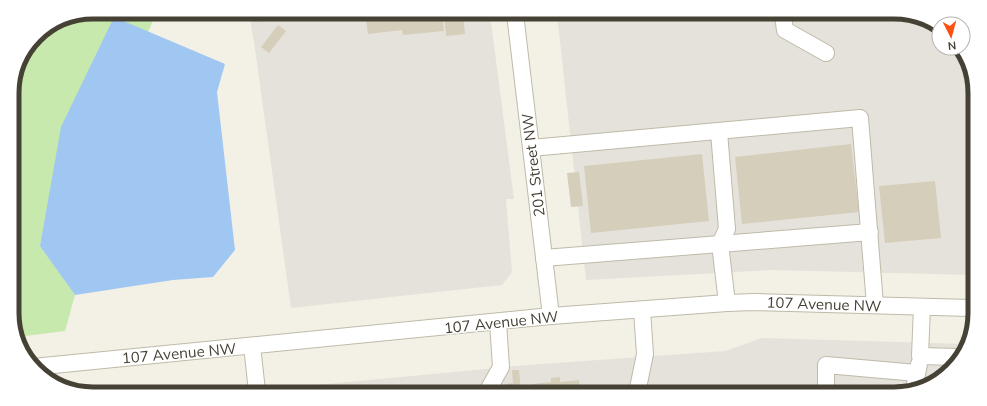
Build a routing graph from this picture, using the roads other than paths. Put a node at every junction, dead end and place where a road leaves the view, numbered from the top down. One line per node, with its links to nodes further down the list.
1 (517, 19): 5 (street, 201 Street NW)
2 (783, 19): 3 (street)
3 (826, 53)
4 (719, 132): 5 (street); 6 (street); 7 (street)
5 (531, 148): 8 (street, 201 Street NW)
6 (870, 232): 7 (street); 10 (street)
7 (720, 244): 8 (street); 9 (street)
8 (544, 258): 14 (street, 201 Street NW)
9 (727, 303): 10 (street, 107 Avenue NW); 13 (street, 107 Avenue NW)
10 (875, 305): 11 (street, 107 Avenue NW)
11 (922, 307): 12 (street, 107 Avenue NW); 17 (street)
12 (968, 308)
13 (642, 310): 14 (street, 107 Avenue NW); 23 (street)
14 (551, 316): 15 (street, 107 Avenue NW)
15 (498, 322): 16 (street, 107 Avenue NW); 22 (street)
16 (252, 346): 19 (street, 107 Avenue NW); 21 (street)
17 (920, 356): 18 (street); 20 (street)
18 (954, 357)
19 (41, 366)
20 (915, 381): 24 (street)
21 (257, 387)
22 (490, 387)
23 (638, 387)
24 (826, 387)

